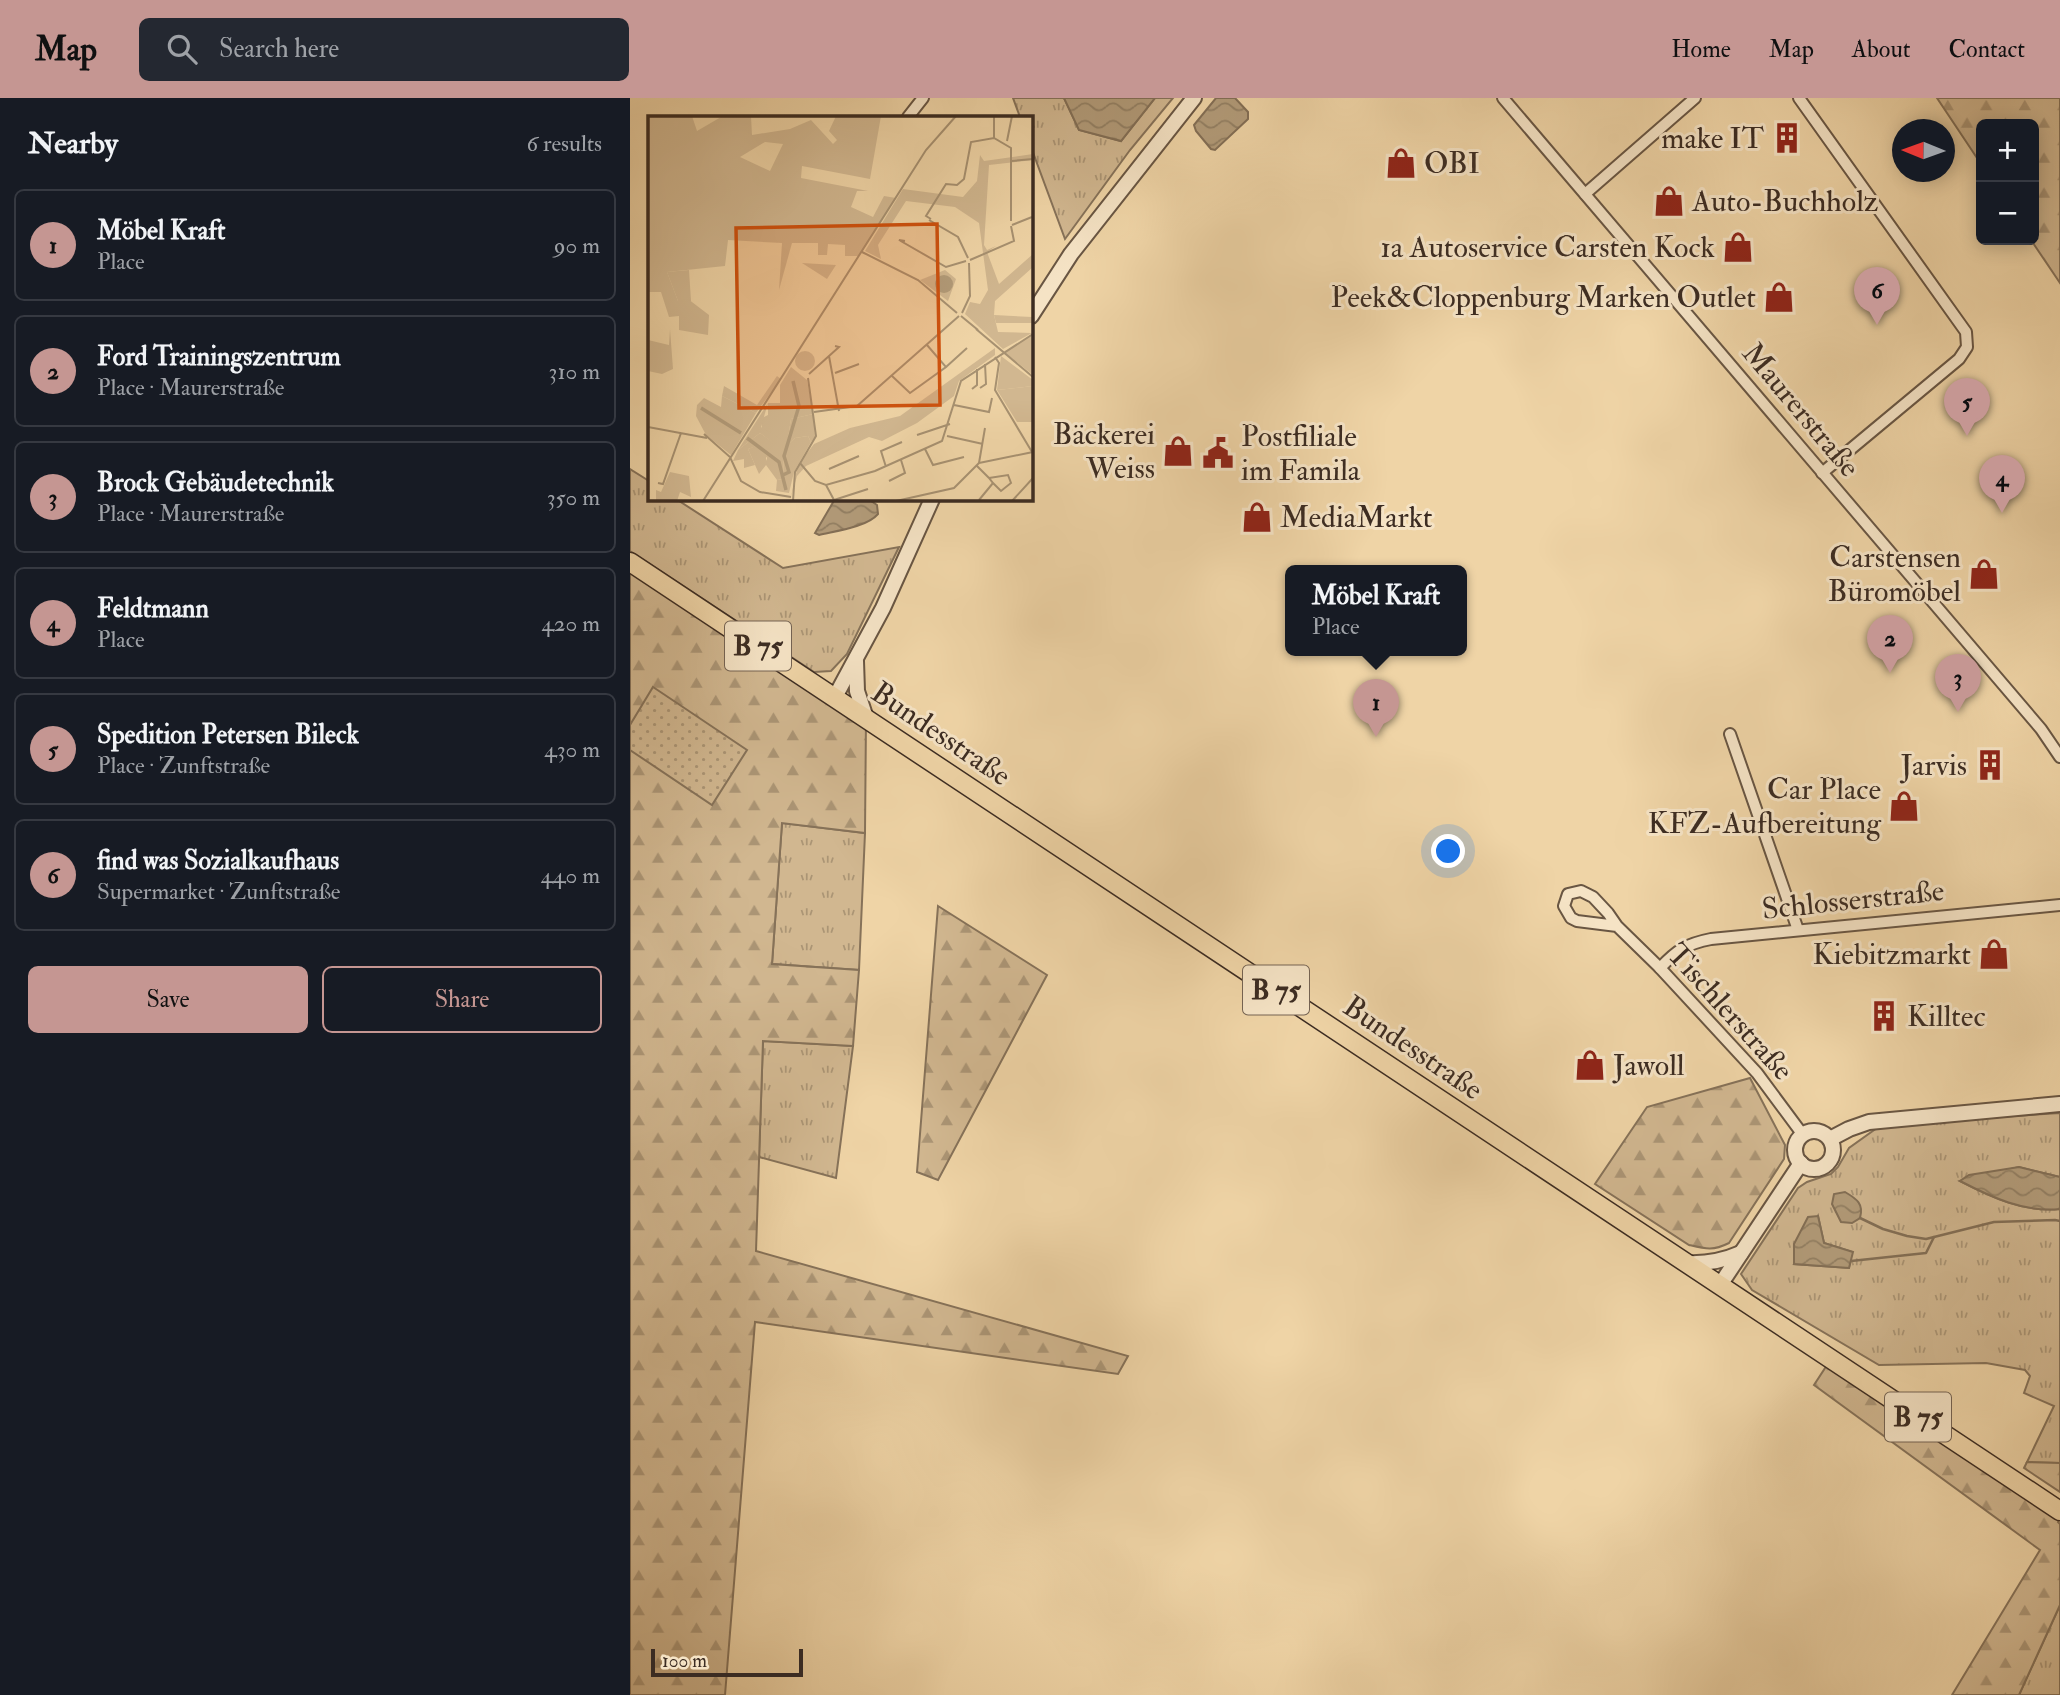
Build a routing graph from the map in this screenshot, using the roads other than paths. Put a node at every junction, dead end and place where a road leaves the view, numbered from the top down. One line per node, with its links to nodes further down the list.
1 (923, 98): 6 (street)
2 (1194, 98): 8 (street)
3 (1503, 98): 7 (street, Maurerstraße)
4 (1695, 98): 7 (street)
5 (1798, 98): 9 (street)
6 (909, 116)
7 (1585, 194): 9 (street, Maurerstraße)
8 (1032, 314)
9 (1822, 473): 16 (street, Maurerstraße)
10 (932, 500): 12 (street)
11 (630, 562): 13 (main road, Bundesstraße / B 75)
12 (856, 660): 13 (street); 14 (street)
13 (830, 694): 14 (main road, Bundesstraße / B 75)
14 (866, 718): 26 (main road, Bundesstraße / B 75)
15 (1730, 734): 19 (street)
16 (2060, 757)
17 (2060, 905): 19 (street, Schlosserstraße)
18 (1617, 926): 18 (street, Tischlerstraße); 20 (street, Tischlerstraße)
19 (1798, 930): 20 (street, Schlosserstraße)
20 (1660, 968): 22 (street, Tischlerstraße)
21 (2060, 1104): 23 (street)
22 (1802, 1135): 23 (street); 24 (street)
23 (1830, 1139): 24 (street)
24 (1801, 1163): 25 (street)
25 (1741, 1253): 26 (street); 27 (street)
26 (1686, 1263): 27 (main road, Bundesstraße / B 75)
27 (1720, 1285): 28 (main road, Bundesstraße / B 75)
28 (2060, 1511)

